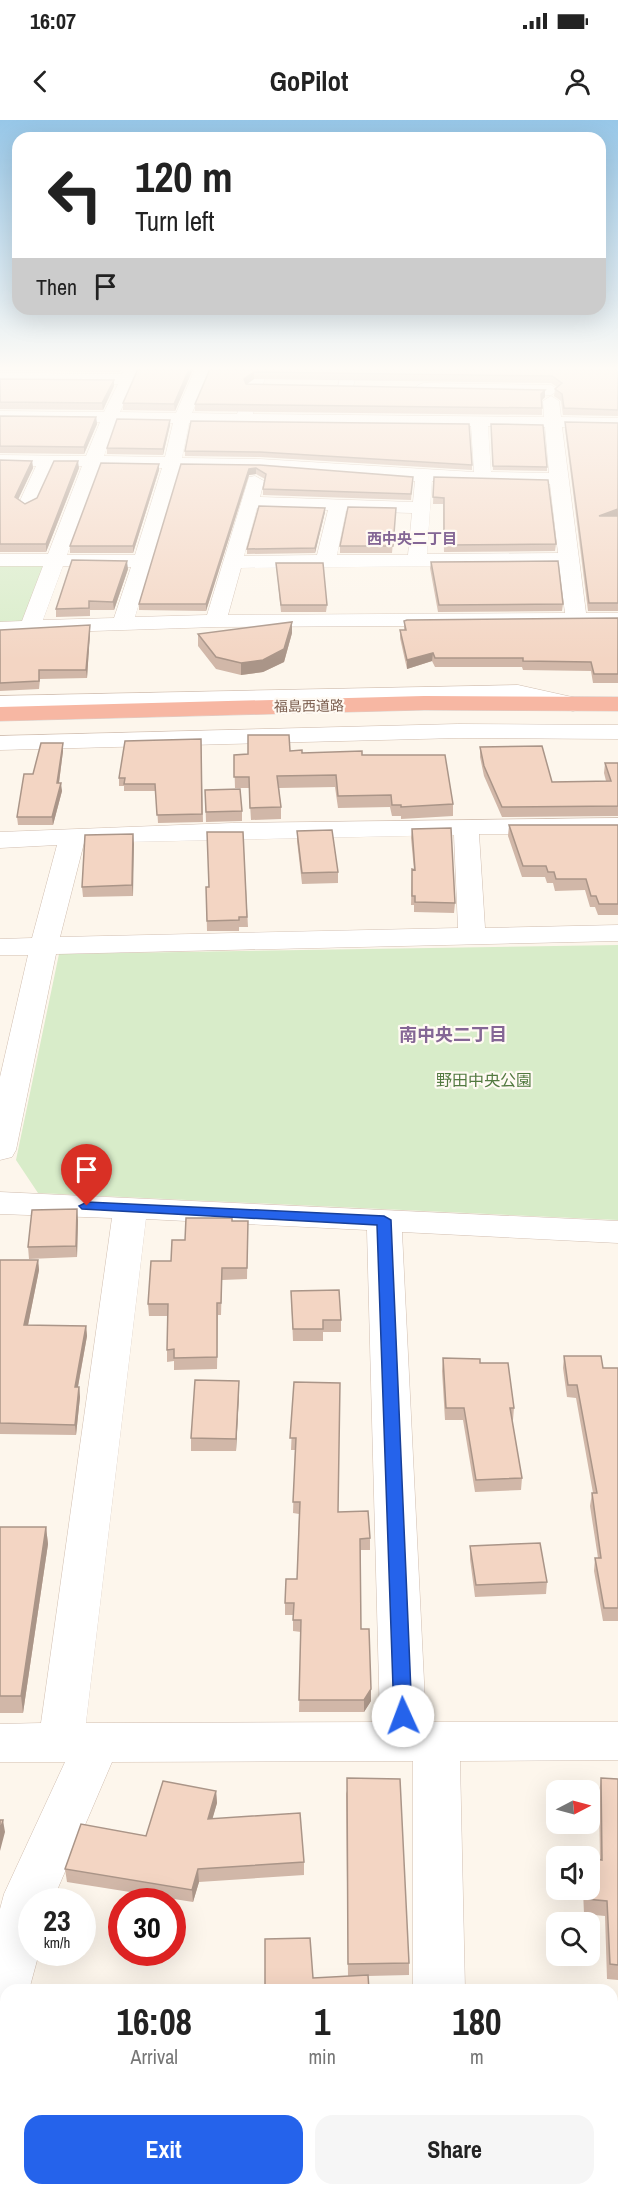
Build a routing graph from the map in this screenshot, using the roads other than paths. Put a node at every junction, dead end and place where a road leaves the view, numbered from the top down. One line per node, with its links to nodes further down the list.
1 (45, 466): 14 (street)
2 (91, 466): 18 (street)
3 (171, 466): 21 (street)
4 (269, 466): 13 (street)
5 (318, 466): 9 (street)
6 (360, 466): 9 (street)
7 (482, 466): 11 (street)
8 (557, 466): 12 (street)
9 (358, 471): 10 (street)
10 (424, 476): 11 (street); 16 (street)
11 (483, 477): 12 (street)
12 (558, 479): 19 (street)
13 (249, 502): 15 (street); 23 (street)
14 (27, 505)
15 (338, 505): 16 (street); 22 (street)
16 (422, 508): 20 (street)
17 (4, 552): 18 (street)
18 (58, 552): 21 (street); 28 (street)
19 (569, 559): 20 (street); 24 (street)
20 (417, 560): 22 (street)
21 (143, 561): 27 (street)
22 (326, 561): 23 (street)
23 (232, 562): 26 (street)
24 (576, 618): 25 (street); 26 (street)
25 (618, 619)
26 (216, 621): 27 (street)
27 (123, 624): 28 (street)
28 (30, 627): 29 (street)
29 (0, 628)
30 (0, 703): 31 (street)
31 (573, 704): 32 (highway, 福島西道路); 33 (highway, 福島西道路)
32 (618, 704)
33 (0, 714)
34 (618, 718): 35 (highway, 福島西道路)
35 (0, 727)
36 (618, 732): 37 (street)
37 (0, 743)
38 (618, 826): 39 (street)
39 (466, 827): 40 (street); 43 (street)
40 (73, 836): 41 (street); 44 (street)
41 (0, 840)
42 (618, 933): 43 (street)
43 (472, 935): 44 (street)
44 (45, 945): 45 (street); 46 (street)
45 (0, 947)
46 (0, 1150)
47 (0, 1203): 48 (street)
48 (130, 1208): 49 (street); 54 (street)
49 (384, 1220): 50 (street); 51 (street)
50 (618, 1232)
51 (420, 1741): 52 (street); 54 (street); 56 (street)
52 (618, 1741)
53 (0, 1743): 54 (street)
54 (79, 1743): 55 (street)
55 (5, 1984)
56 (439, 1984)

